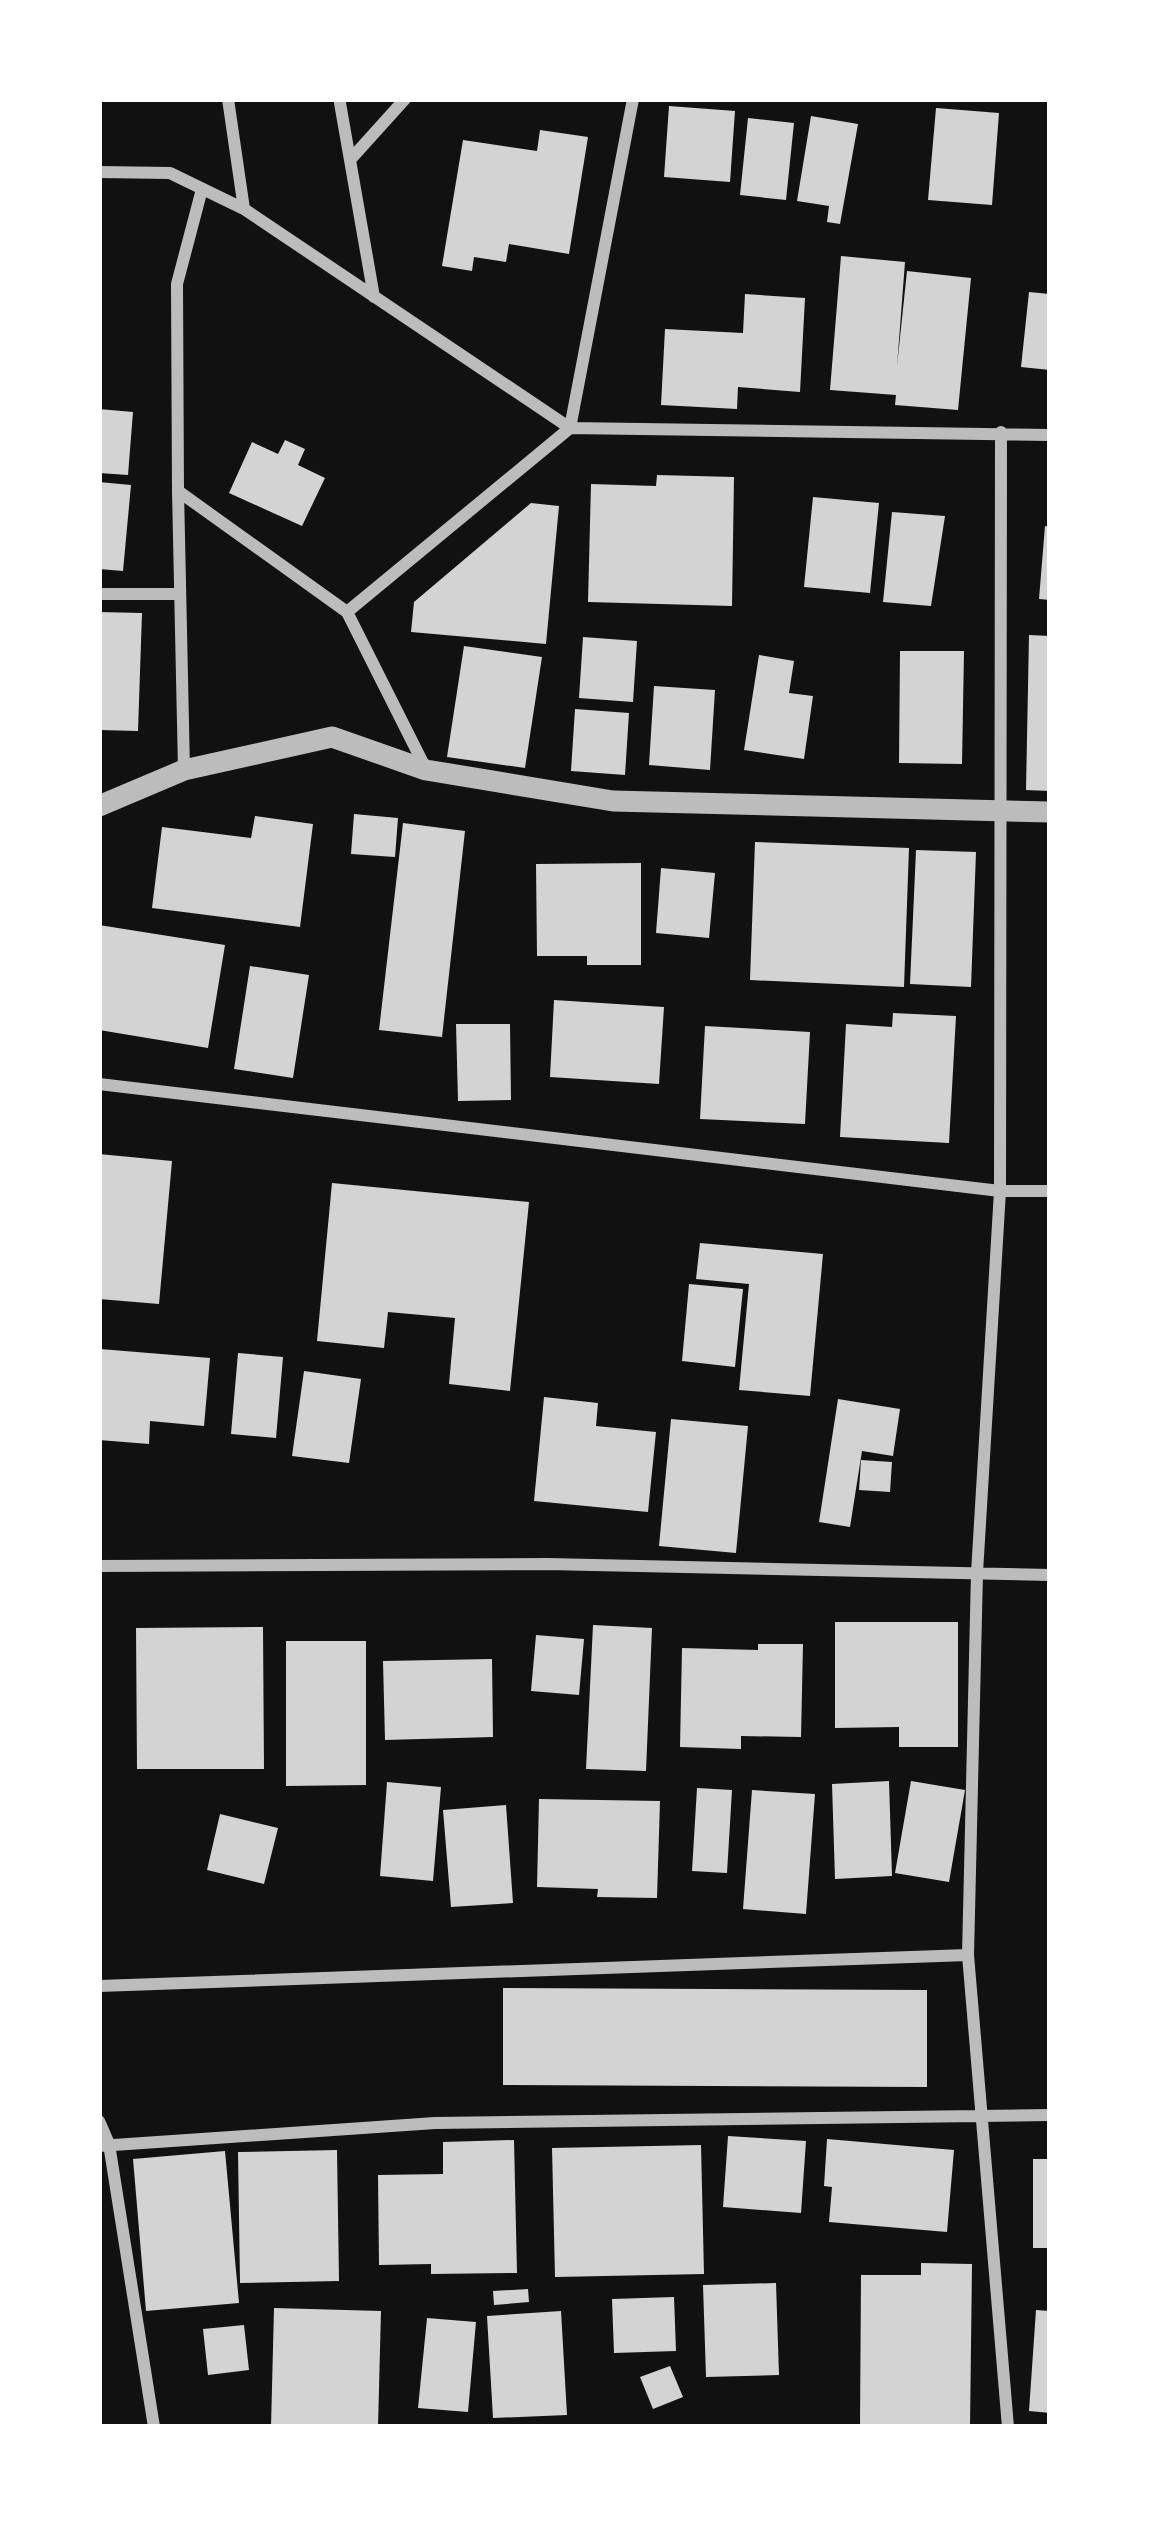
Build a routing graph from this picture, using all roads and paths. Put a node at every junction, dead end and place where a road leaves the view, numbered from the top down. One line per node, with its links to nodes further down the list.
1 (229, 99): 8 (street)
2 (405, 99): 5 (street)
3 (633, 99): 10 (street)
4 (340, 103): 5 (street)
5 (350, 160): 9 (street)
6 (99, 172): 7 (street)
7 (202, 189): 8 (street); 13 (street)
8 (244, 209): 9 (street)
9 (374, 297): 10 (street)
10 (570, 428): 11 (street); 16 (street)
11 (1001, 432): 12 (street); 21 (street)
12 (1050, 435)
13 (178, 491): 15 (street); 16 (street)
14 (99, 593): 15 (street)
15 (176, 594): 17 (street)
16 (347, 612): 18 (street)
17 (184, 770): 18 (street); 19 (street)
18 (426, 770): 21 (street)
19 (99, 806)
20 (1050, 812): 21 (street)
21 (1000, 813): 23 (street)
22 (99, 1084): 23 (street)
23 (1000, 1191): 24 (street); 26 (street)
24 (1050, 1191)
25 (99, 1566): 26 (street)
26 (977, 1573): 27 (street); 28 (street)
27 (1050, 1575)
28 (968, 1954): 29 (street); 31 (street)
29 (99, 1986)
30 (1050, 2114): 31 (street)
31 (981, 2115): 33 (street); 35 (street)
32 (99, 2120): 33 (street)
33 (104, 2145): 34 (street)
34 (154, 2427)
35 (1008, 2427)

